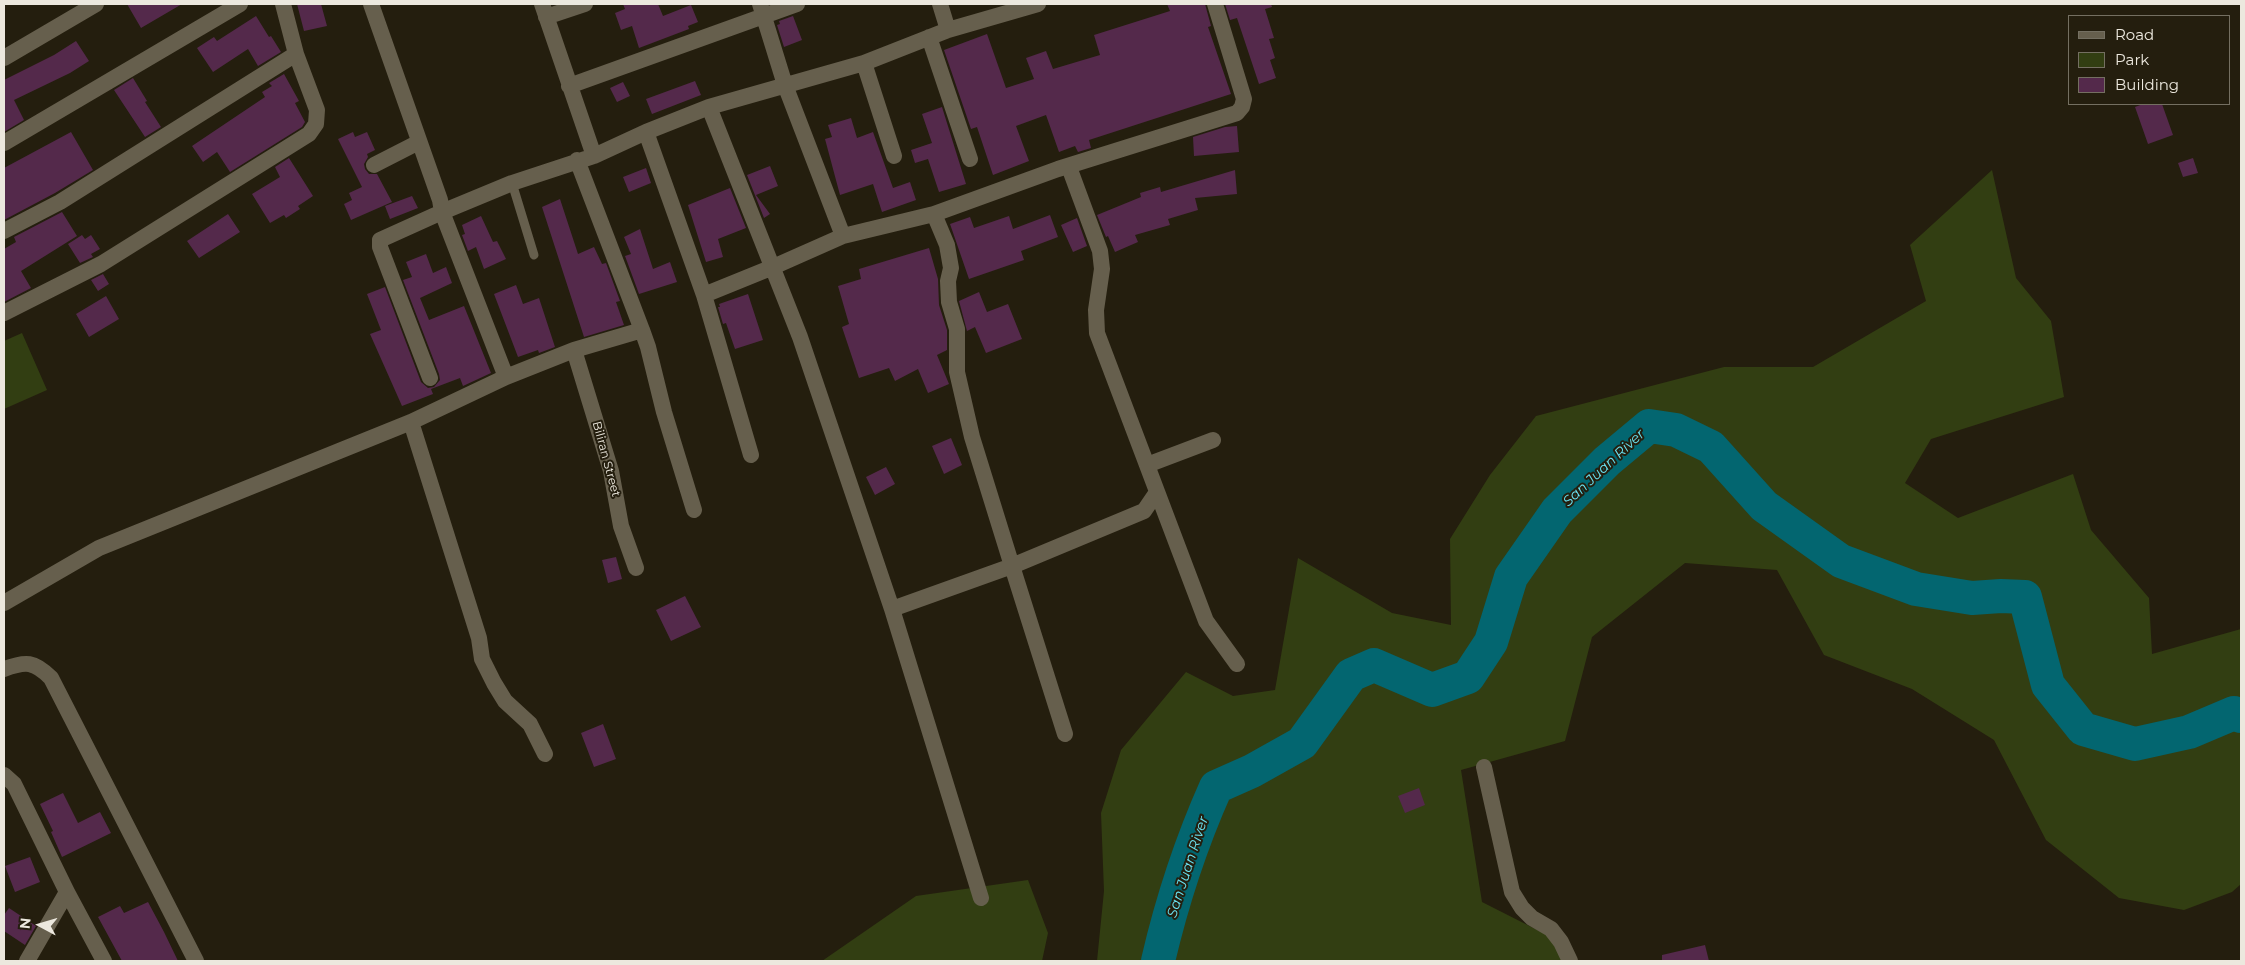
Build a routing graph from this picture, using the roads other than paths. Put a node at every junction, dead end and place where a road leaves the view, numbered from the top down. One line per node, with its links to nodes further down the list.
1 (96, 4): 15 (street)
2 (240, 4): 22 (street)
3 (283, 4): 14 (street)
4 (371, 4): 21 (street)
5 (585, 4): 10 (street)
6 (797, 4): 11 (street)
7 (940, 4): 12 (street)
8 (1038, 4): 12 (street)
9 (1215, 4): 28 (street)
10 (544, 10): 18 (street)
11 (762, 10): 17 (street); 18 (street)
12 (948, 30): 13 (street)
13 (929, 37): 16 (street); 25 (street)
14 (296, 54): 32 (street); 37 (street)
15 (4, 58)
16 (864, 63): 17 (street); 24 (street)
17 (785, 85): 19 (street); 33 (street)
18 (569, 86): 23 (street)
19 (709, 107): 20 (street); 35 (street)
20 (646, 132): 23 (street); 36 (street)
21 (419, 142): 27 (street); 30 (street)
22 (4, 143)
23 (594, 156): 26 (street)
24 (894, 156)
25 (970, 159)
26 (577, 160): 29 (street); 38 (street)
27 (374, 165)
28 (1069, 167): 31 (street); 45 (street)
29 (512, 183): 30 (street); 34 (lane)
30 (442, 212): 40 (street); 41 (street)
31 (934, 214): 33 (street); 48 (street)
32 (4, 231)
33 (843, 236): 35 (street)
34 (534, 255)
35 (773, 268): 36 (street); 51 (street)
36 (704, 295): 44 (street)
37 (4, 313)
38 (642, 330): 39 (street); 47 (street)
39 (574, 350): 40 (street); 49 (street, Biliran Street)
40 (506, 377): 42 (street)
41 (430, 378)
42 (411, 422): 50 (street); 55 (street)
43 (1213, 440): 45 (street)
44 (750, 455)
45 (1147, 465): 46 (street)
46 (1157, 492): 48 (street); 52 (street)
47 (694, 510)
48 (1012, 566): 51 (street); 54 (street)
49 (636, 568)
50 (4, 602)
51 (892, 609): 59 (street)
52 (1237, 664)
53 (4, 669): 62 (street)
54 (1065, 734)
55 (545, 754)
56 (1484, 767): 63 (street)
57 (4, 775): 58 (street)
58 (67, 892): 60 (street); 61 (street)
59 (981, 898)
60 (27, 961)
61 (104, 961)
62 (196, 961)
63 (1570, 961)

